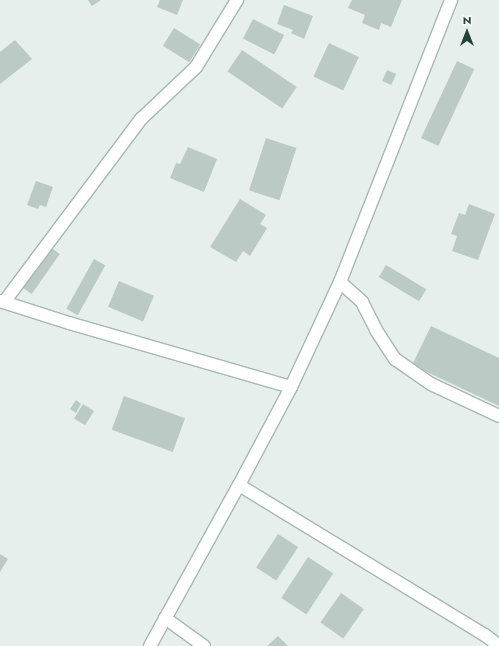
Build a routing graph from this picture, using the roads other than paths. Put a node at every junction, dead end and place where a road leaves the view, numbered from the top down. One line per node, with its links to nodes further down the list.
1 (237, 0): 4 (street)
2 (451, 0): 3 (street)
3 (340, 282): 5 (street); 6 (street)
4 (2, 302): 5 (street)
5 (291, 387): 7 (street)
6 (499, 416)
7 (239, 484): 8 (street); 11 (street)
8 (165, 618): 9 (street); 10 (street)
9 (150, 646)
10 (204, 646)
11 (499, 646)

